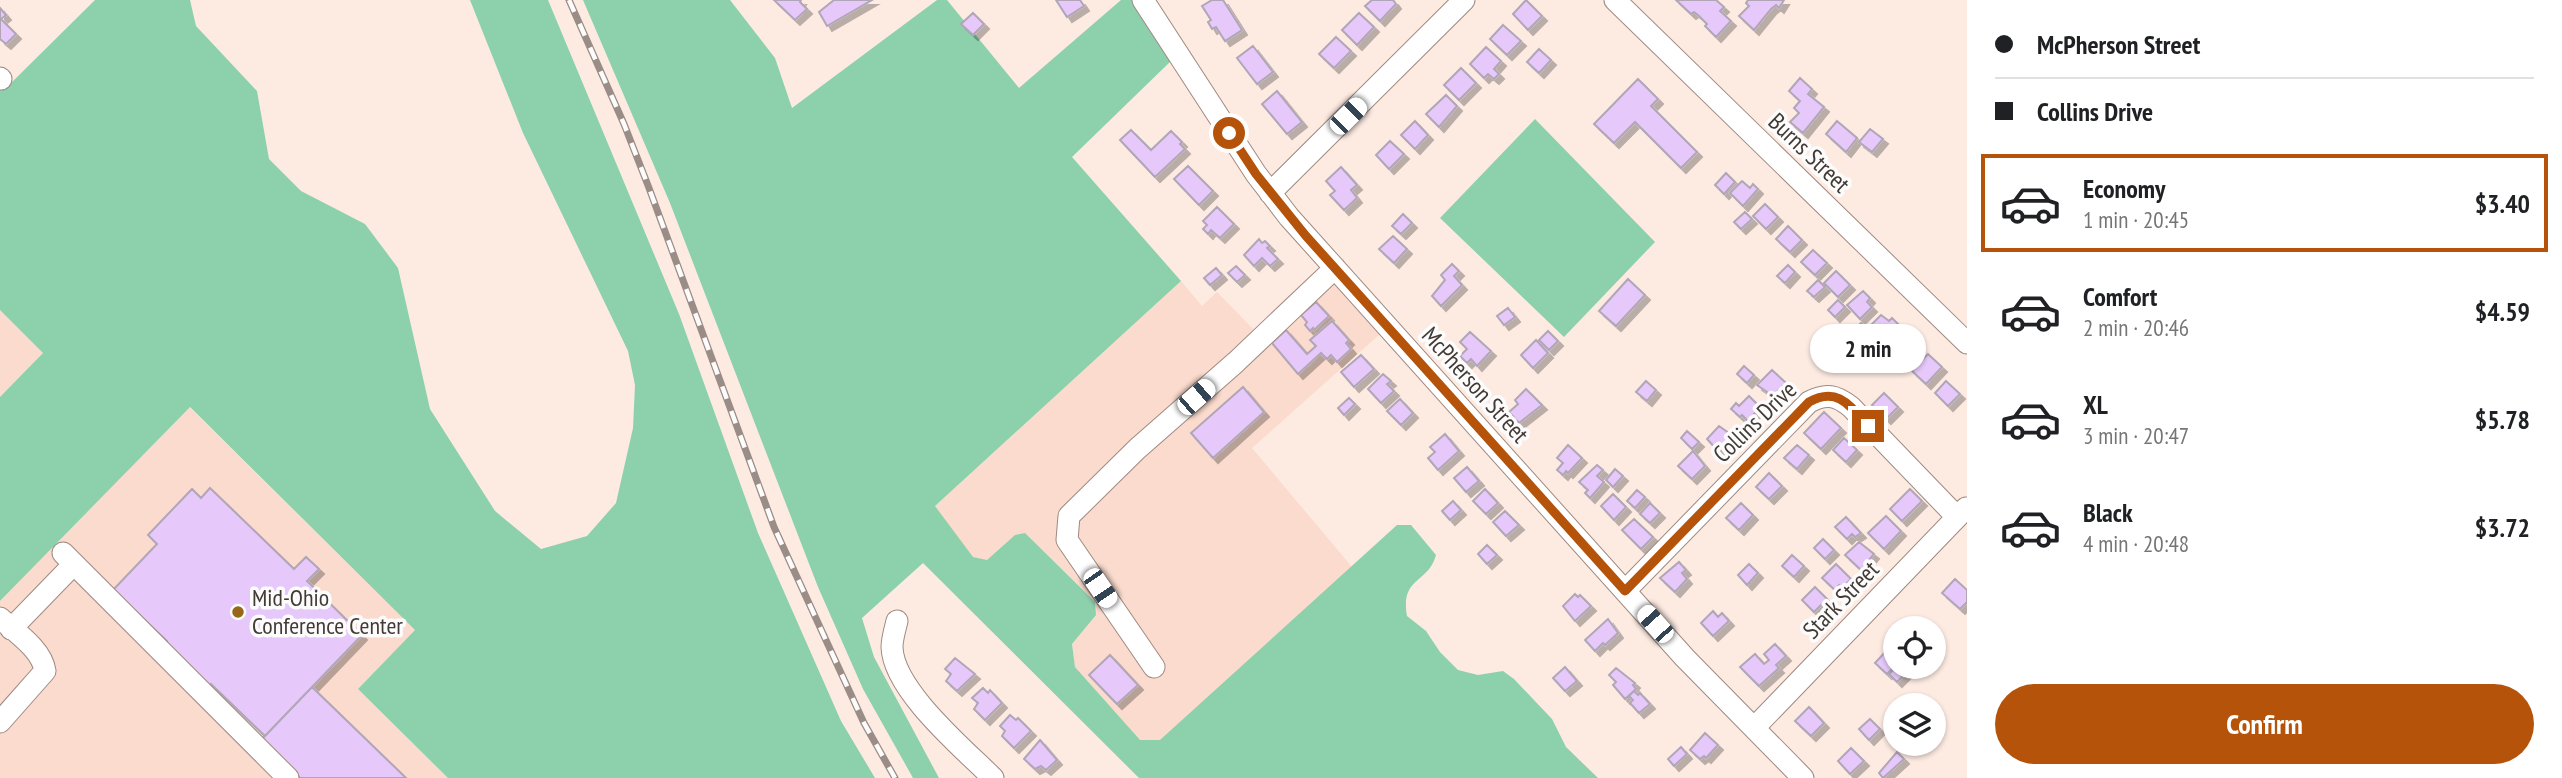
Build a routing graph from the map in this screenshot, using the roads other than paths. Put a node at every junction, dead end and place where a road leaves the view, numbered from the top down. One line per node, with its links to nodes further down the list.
1 (1143, 0): 4 (street, McPherson Street)
2 (1464, 0): 4 (street)
3 (1615, 0): 6 (street, Burns Street)
4 (1270, 193): 5 (street, McPherson Street)
5 (1335, 268): 8 (street, McPherson Street); 11 (street)
6 (1967, 343)
7 (1962, 513): 8 (street, Collins Drive); 13 (street, Stark Street)
8 (1625, 591): 13 (street, McPherson Street)
9 (897, 621): 15 (street)
10 (6, 623): 12 (street); 14 (street)
11 (1154, 667)
12 (0, 722)
13 (1754, 729): 16 (street, McPherson Street)
14 (288, 778)
15 (993, 778)
16 (1803, 778)

